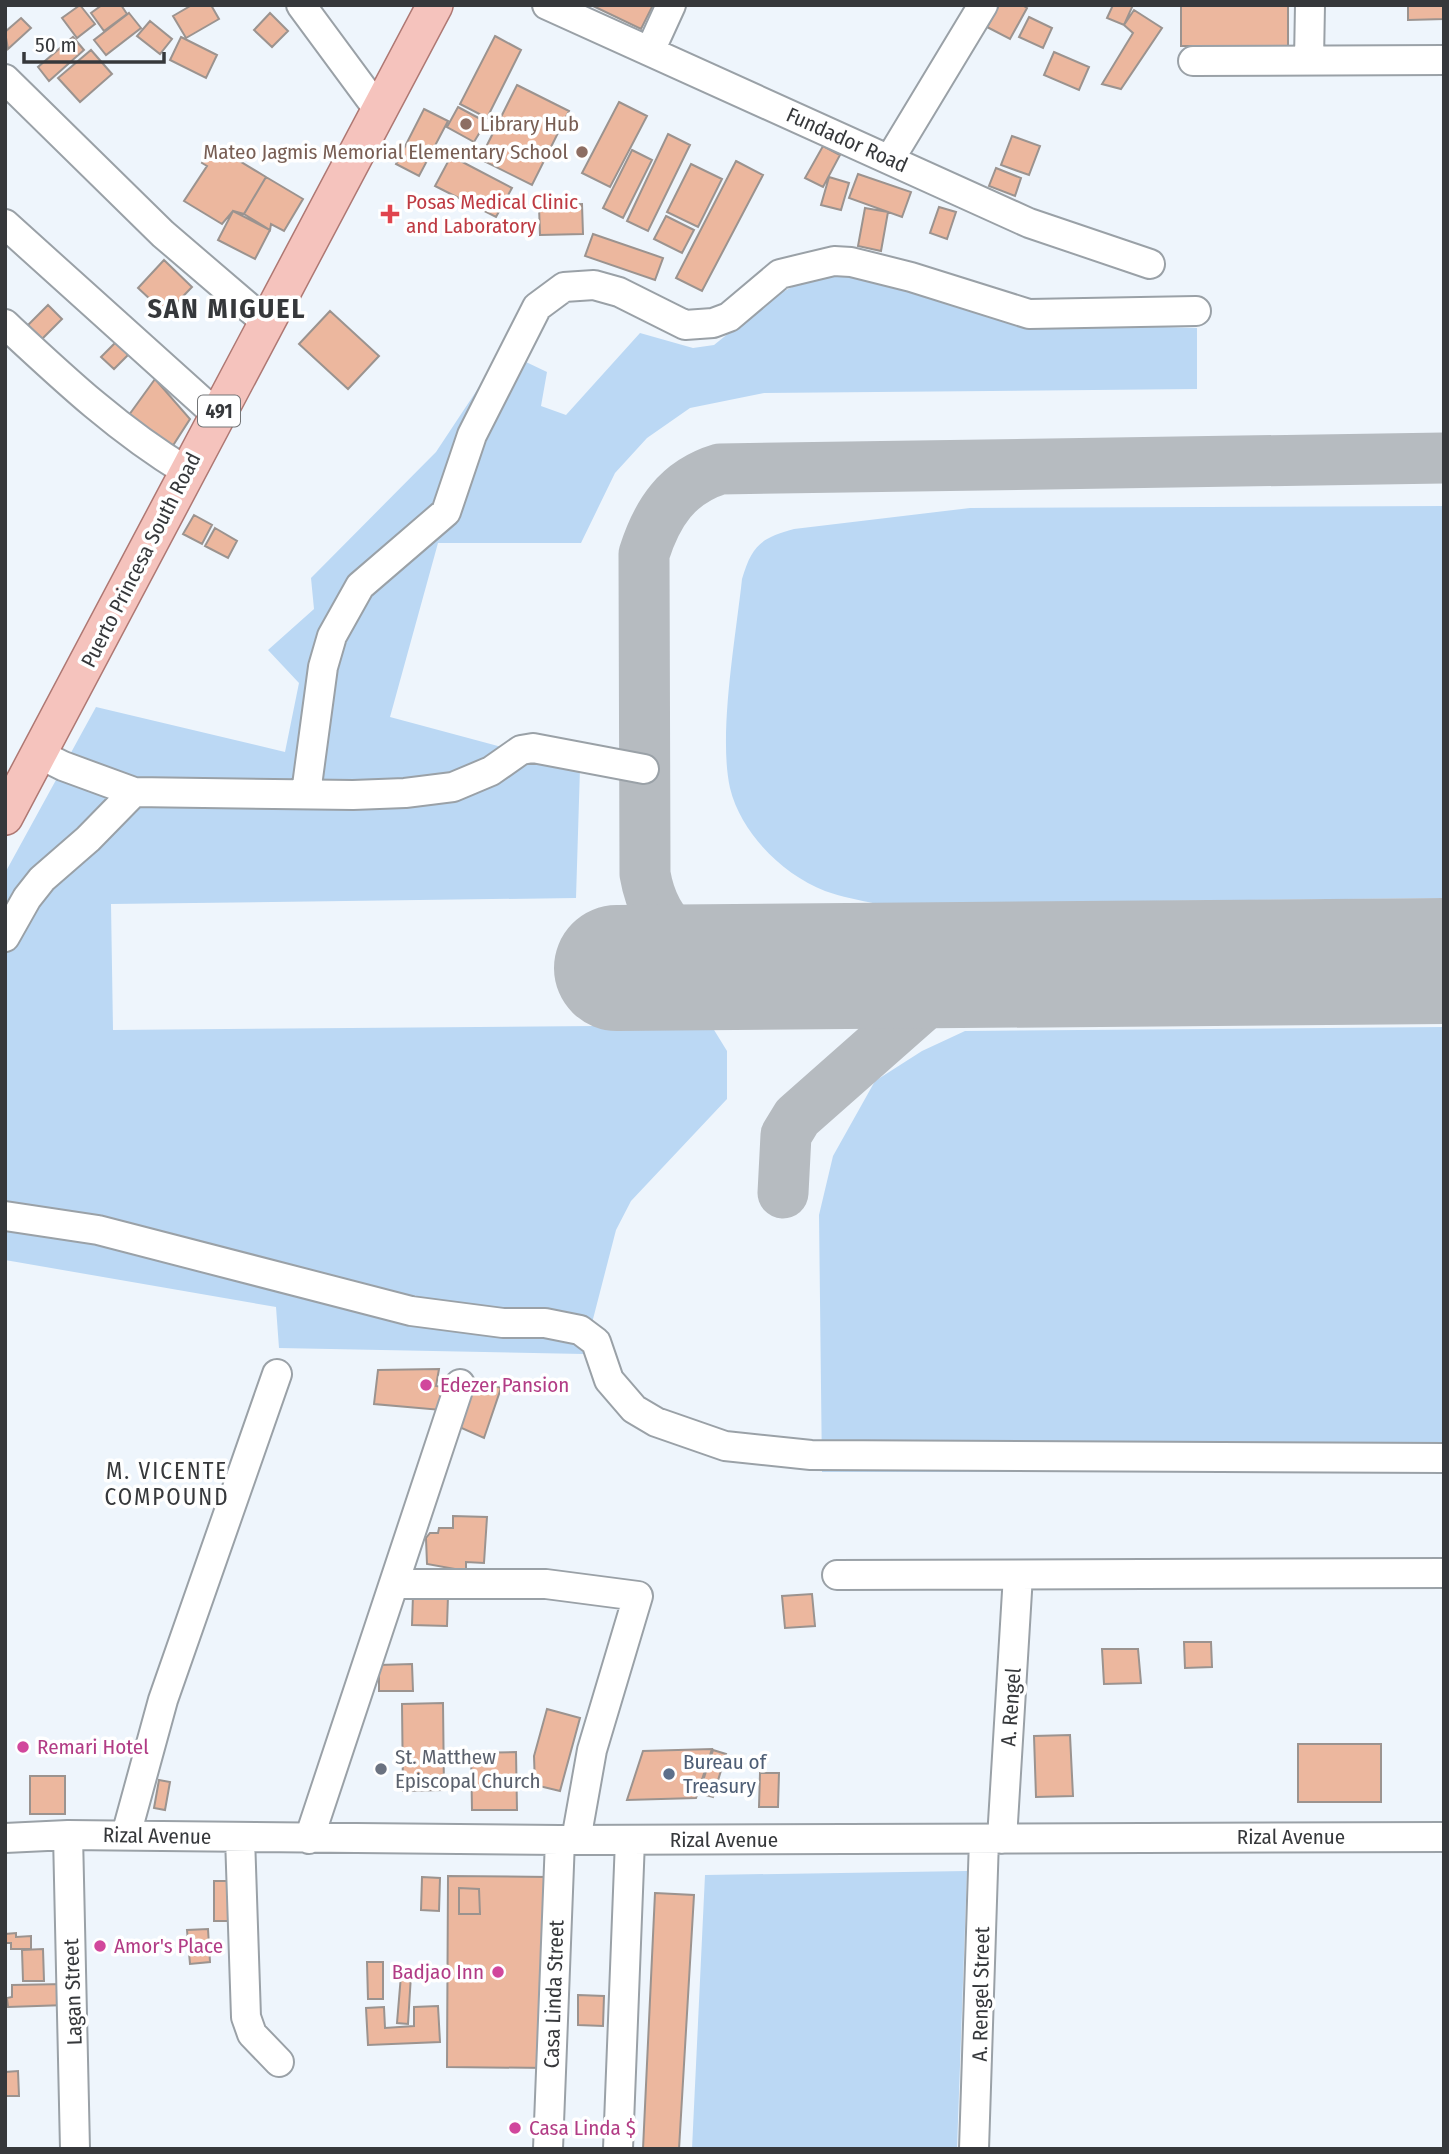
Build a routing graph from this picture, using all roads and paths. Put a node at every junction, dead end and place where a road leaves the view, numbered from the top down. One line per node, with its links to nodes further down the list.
1 (301, 5): 12 (street)
2 (435, 5): 12 (main road, Puerto Princesa South Road / 491)
3 (547, 5): 7 (street, Fundador Road)
4 (671, 5): 7 (street)
5 (983, 5): 13 (street)
6 (1310, 5): 8 (street)
7 (650, 51): 13 (street, Fundador Road)
8 (1310, 60): 9 (street); 10 (street)
9 (1444, 60)
10 (1194, 61)
11 (5, 79): 17 (street)
12 (380, 112): 17 (main road, Puerto Princesa South Road / 491)
13 (890, 159): 15 (street, Fundador Road)
14 (5, 224): 19 (street)
15 (1150, 264)
16 (1196, 311): 24 (street)
17 (267, 323): 19 (main road, Puerto Princesa South Road / 491)
18 (5, 324): 20 (street)
19 (217, 415): 20 (main road, Puerto Princesa South Road / 491)
20 (186, 471): 21 (main road, Puerto Princesa South Road / 491)
21 (39, 754): 23 (street); 25 (main road, Puerto Princesa South Road / 491)
22 (644, 769): 24 (street)
23 (134, 792): 24 (street); 26 (street)
24 (306, 793)
25 (5, 817)
26 (5, 937)
27 (5, 1216): 30 (street)
28 (277, 1374): 36 (street)
29 (460, 1384): 34 (street)
30 (1444, 1458)
31 (1444, 1573): 33 (street)
32 (836, 1575): 33 (street)
33 (1018, 1575): 41 (street, A. Rengel)
34 (394, 1584): 40 (street); 42 (street, Casa Linda Street)
35 (68, 1835): 36 (street, Rizal Avenue); 38 (street, Rizal Avenue); 45 (street, Lagan Street)
36 (126, 1835): 39 (street, Rizal Avenue)
37 (1444, 1836): 41 (street, Rizal Avenue)
38 (5, 1838)
39 (240, 1838): 40 (street, Rizal Avenue); 44 (street)
40 (309, 1839): 42 (street, Rizal Avenue)
41 (993, 1839): 43 (street, Rizal Avenue); 48 (street, A. Rengel Street)
42 (568, 1840): 43 (street, Rizal Avenue); 46 (street, Casa Linda Street)
43 (630, 1840): 47 (street)
44 (279, 2062)
45 (75, 2149)
46 (548, 2149)
47 (618, 2149)
48 (974, 2149)

